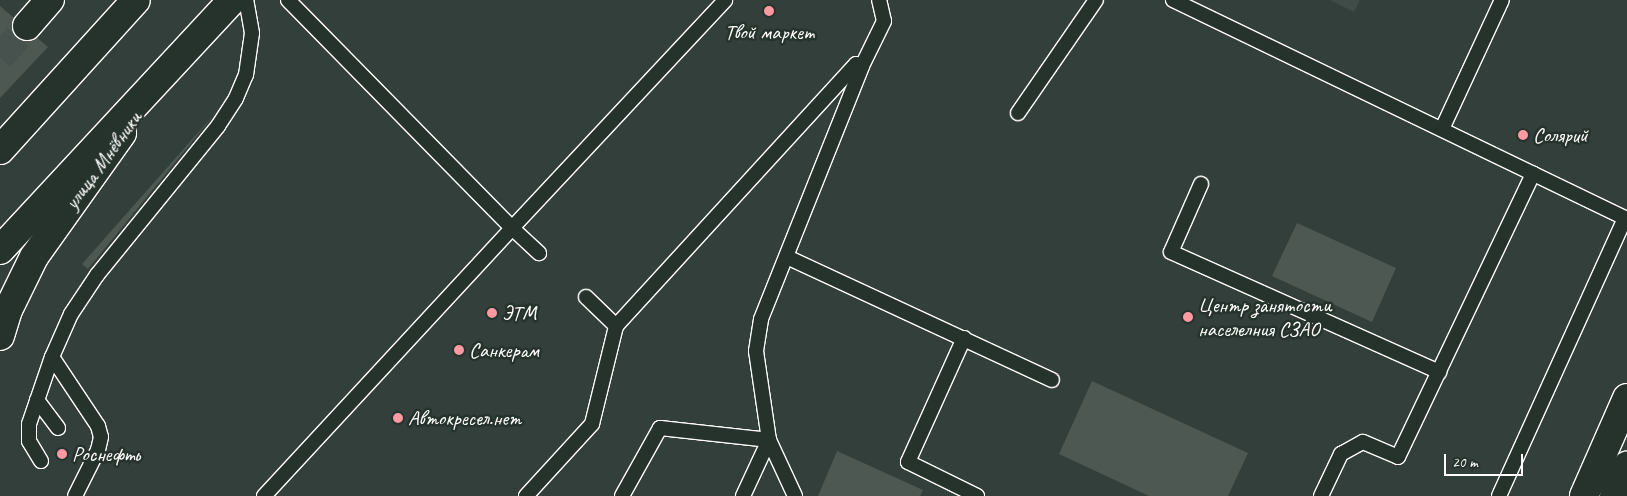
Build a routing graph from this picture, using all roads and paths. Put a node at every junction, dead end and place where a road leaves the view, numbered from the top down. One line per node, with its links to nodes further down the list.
1 (50, 0): 11 (main road)
2 (136, 0): 16 (main road)
3 (232, 0): 12 (main road, улица Мнёвники)
4 (246, 0): 28 (lane)
5 (288, 0): 20 (lane)
6 (725, 0): 20 (lane)
7 (879, 0): 13 (lane)
8 (1096, 0): 14 (lane)
9 (1173, 0): 15 (lane)
10 (1502, 0): 15 (lane)
11 (27, 26)
12 (177, 59): 21 (main road); 26 (main road, улица Мнёвники)
13 (862, 66): 23 (lane); 25 (lane)
14 (1018, 113)
15 (1442, 129): 17 (lane)
16 (0, 150)
17 (1533, 174): 19 (lane); 29 (lane)
18 (1201, 184): 29 (lane)
19 (1626, 218): 45 (lane)
20 (512, 228): 22 (lane); 38 (lane)
21 (0, 250)
22 (539, 253)
23 (787, 257): 27 (lane); 34 (lane)
24 (586, 298): 25 (lane)
25 (616, 326): 39 (lane)
26 (0, 336)
27 (964, 338): 30 (lane); 43 (lane)
28 (52, 357): 32 (lane); 37 (lane)
29 (1439, 372): 44 (lane)
30 (1052, 380)
31 (1627, 398): 46 (main road)
32 (37, 400): 33 (lane); 35 (lane)
33 (58, 428)
34 (769, 440): 40 (lane); 41 (lane); 42 (lane)
35 (41, 461)
36 (1627, 466): 47 (main road)
37 (68, 495)
38 (264, 496)
39 (526, 496)
40 (622, 496)
41 (743, 496)
42 (796, 496)
43 (977, 496)
44 (1321, 496)
45 (1499, 496)
46 (1584, 496)
47 (1614, 496)

